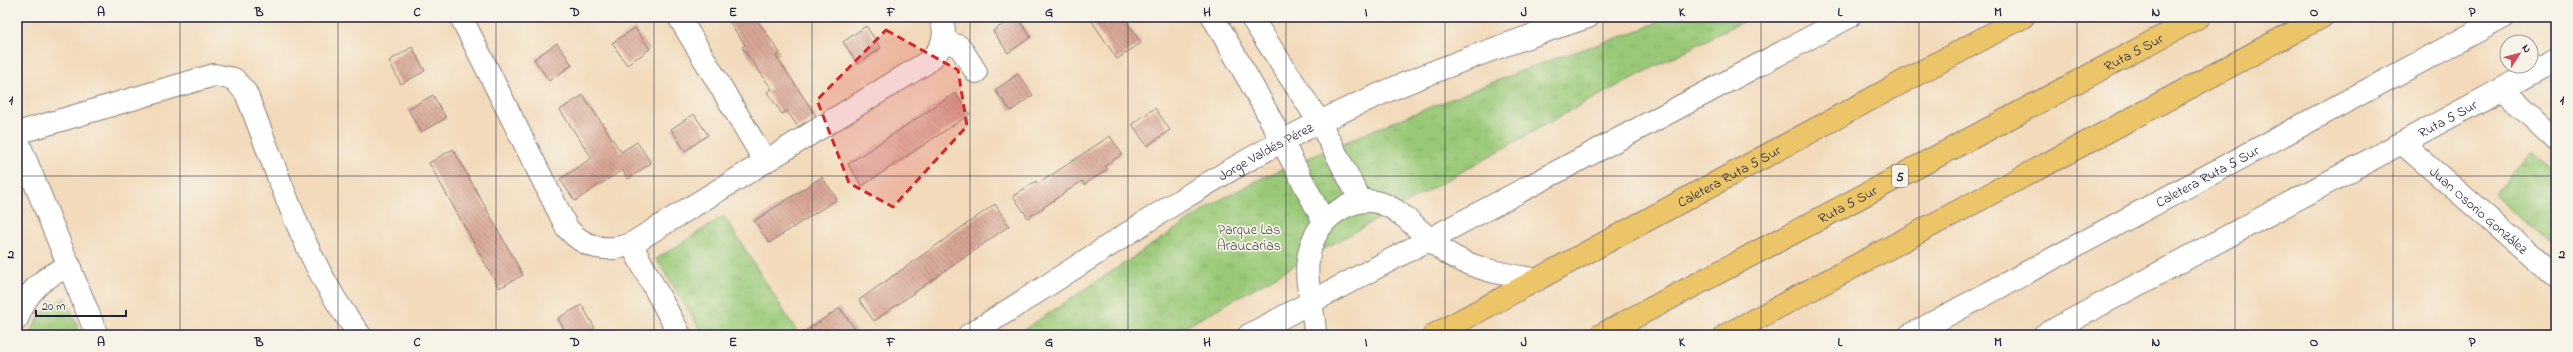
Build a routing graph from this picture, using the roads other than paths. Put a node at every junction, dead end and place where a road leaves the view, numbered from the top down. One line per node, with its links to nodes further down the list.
1 (461, 17): 26 (street)
2 (679, 17): 22 (street)
3 (940, 17): 12 (street)
4 (1213, 17): 20 (street)
5 (1251, 17): 16 (street)
6 (1588, 17): 16 (street, Jorge Valdés Pérez)
7 (1849, 17): 25 (street)
8 (2023, 17): 29 (main road, Caletera Ruta 5 Sur)
9 (2199, 17): 39 (main road, Ruta 5 Sur / 5)
10 (2322, 17): 40 (main road)
11 (2504, 17): 41 (street, Caletera Ruta 5 Sur)
12 (943, 40): 14 (street); 22 (street)
13 (2556, 60): 15 (street, Ruta 5 Sur)
14 (976, 72)
15 (2502, 89): 19 (street); 21 (street, Ruta 5 Sur)
16 (1320, 123): 20 (street, Jorge Valdés Pérez); 23 (street)
17 (17, 133): 33 (street)
18 (17, 139): 27 (street)
19 (2556, 140)
20 (1281, 141): 24 (street); 35 (street, Jorge Valdés Pérez)
21 (2402, 143): 28 (street, Juan Osorio González); 42 (street, Ruta 5 Sur)
22 (765, 161): 26 (street)
23 (1361, 201): 24 (street); 25 (street)
24 (1324, 222): 30 (street)
25 (1429, 240): 29 (street); 30 (street)
26 (631, 244): 34 (street)
27 (70, 266): 31 (street); 32 (street)
28 (2556, 277)
29 (1538, 280): 38 (main road, Caletera Ruta 5 Sur)
30 (1313, 301): 36 (street); 37 (street)
31 (17, 319)
32 (97, 335)
33 (360, 335)
34 (680, 335)
35 (969, 335)
36 (1249, 335)
37 (1315, 335)
38 (1434, 335)
39 (1601, 335)
40 (1726, 335)
41 (1910, 335)
42 (2044, 335)

